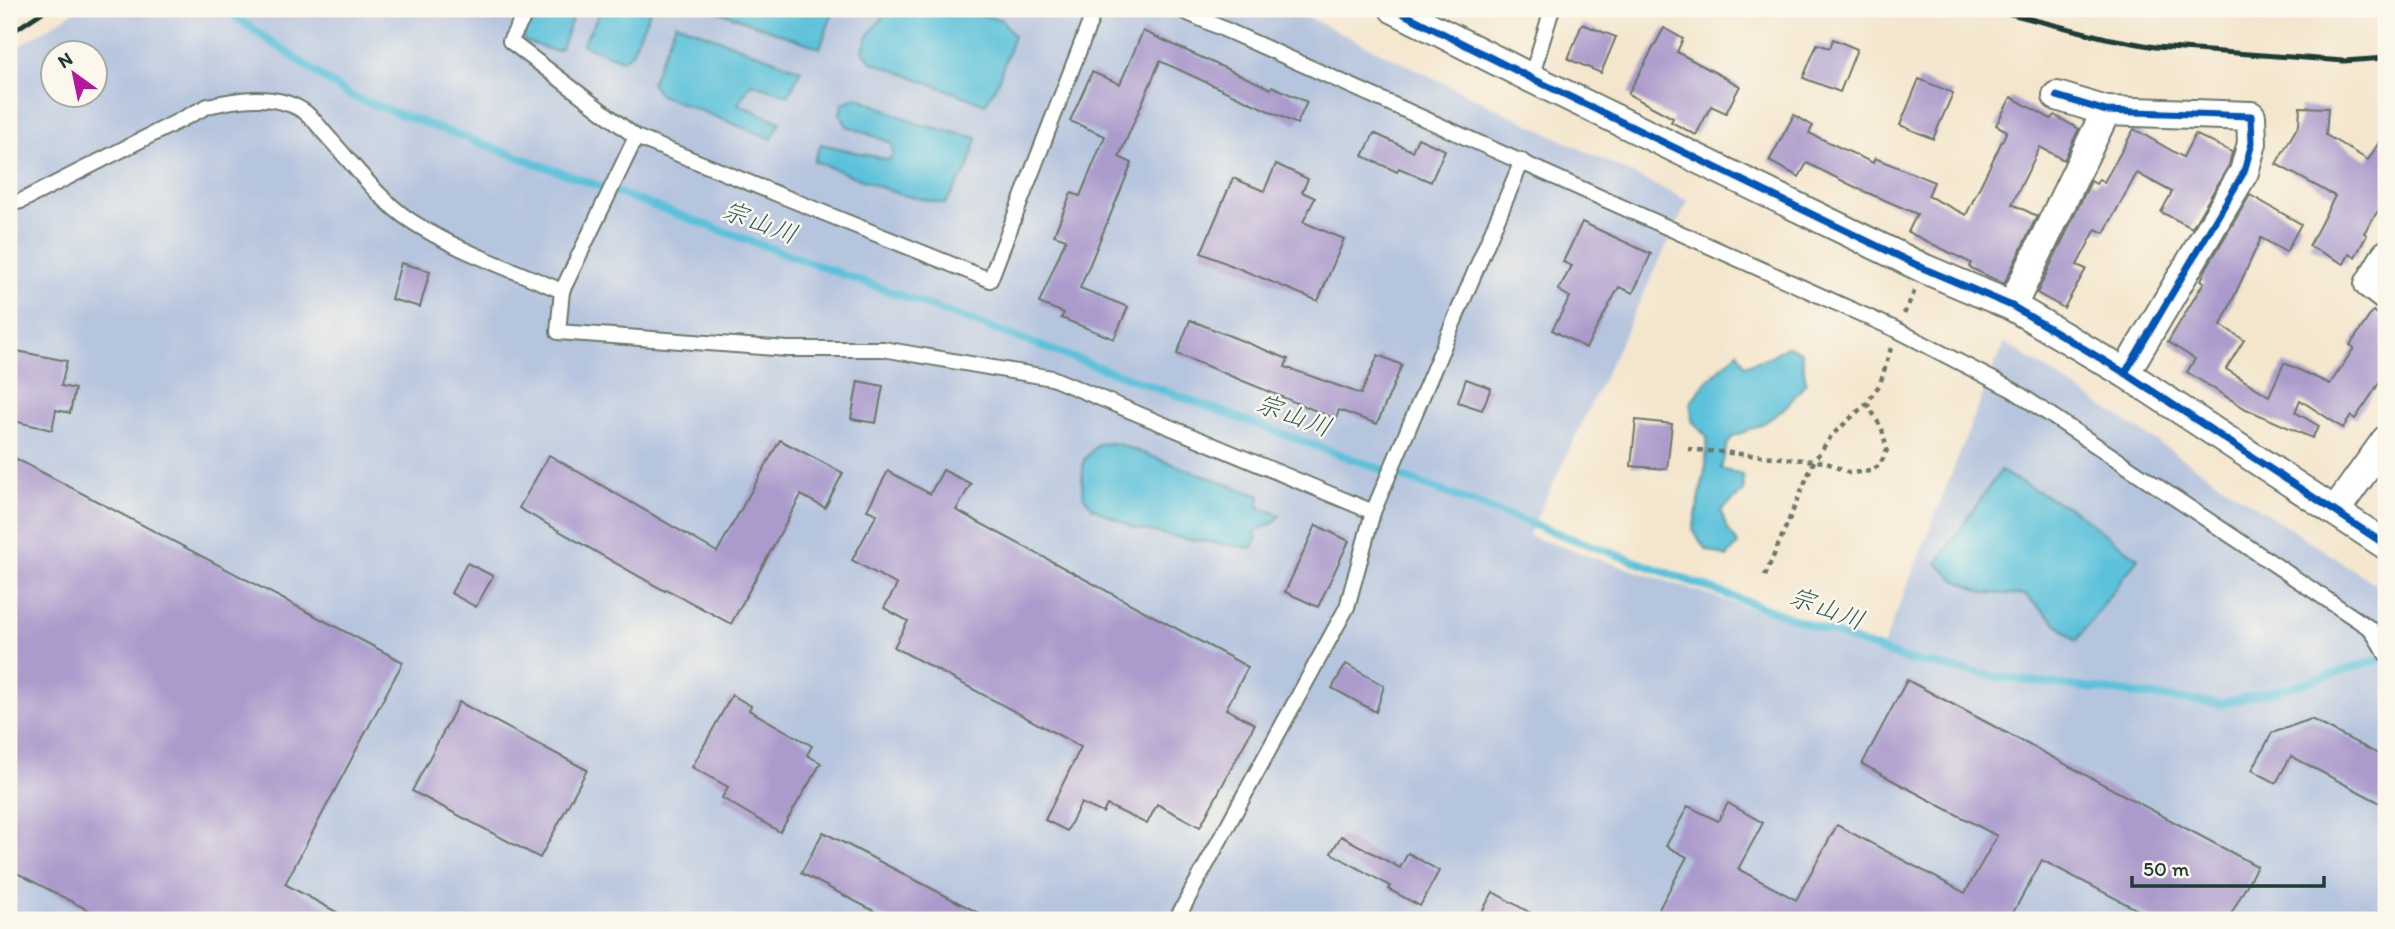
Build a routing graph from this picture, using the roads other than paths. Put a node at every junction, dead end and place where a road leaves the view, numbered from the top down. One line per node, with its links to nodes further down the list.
1 (528, 9): 9 (lane)
2 (1096, 9): 9 (lane)
3 (1179, 9): 10 (lane)
4 (1394, 9): 6 (street)
5 (1552, 9): 6 (lane)
6 (1531, 78): 15 (street)
7 (2057, 96): 8 (street)
8 (2106, 111): 15 (street); 16 (street)
9 (636, 137): 13 (lane)
10 (1522, 161): 19 (lane); 21 (lane)
11 (9, 204): 13 (lane)
12 (2386, 255): 14 (street)
13 (562, 291): 19 (lane)
14 (2386, 297)
15 (2012, 306): 16 (street)
16 (2124, 373): 18 (street)
17 (2386, 440): 18 (street)
18 (2335, 511): 20 (street)
19 (1373, 512): 22 (lane)
20 (2386, 545)
21 (2386, 654)
22 (1176, 920)

